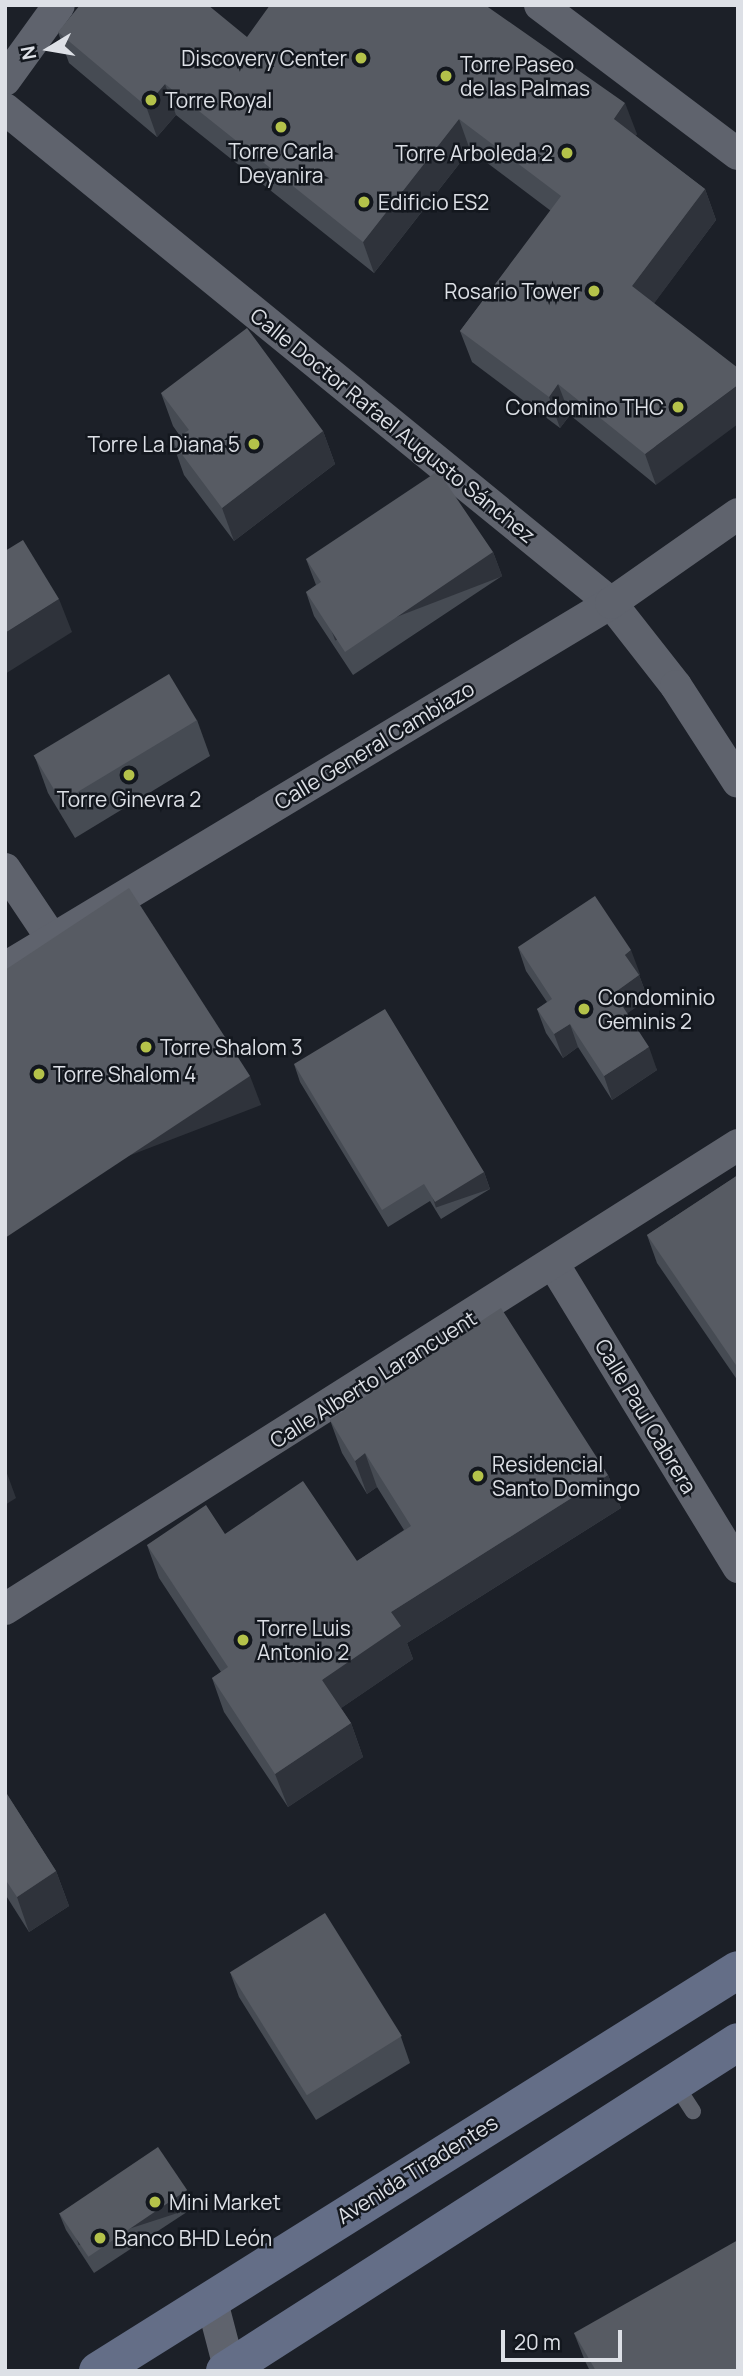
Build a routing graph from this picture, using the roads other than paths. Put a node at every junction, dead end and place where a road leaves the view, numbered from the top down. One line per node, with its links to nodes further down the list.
1 (59, 5): 3 (street)
2 (540, 5): 5 (street)
3 (5, 80)
4 (5, 109): 7 (street, Calle Doctor Rafael Augusto Sánchez)
5 (738, 154)
6 (738, 514): 7 (street, Calle General Cambiazo)
7 (611, 603): 8 (street, Calle Doctor Rafael Augusto Sánchez); 10 (street, Calle General Cambiazo)
8 (738, 782)
9 (5, 869): 10 (street)
10 (52, 939): 11 (street, Calle General Cambiazo)
11 (5, 968)
12 (738, 1144): 13 (street, Calle Alberto Larancuent)
13 (554, 1265): 14 (street, Calle Paul Cabrera); 15 (street, Calle Alberto Larancuent)
14 (738, 1567)
15 (5, 1609)
16 (738, 1970): 18 (main road, Avenida Tiradentes)
17 (738, 2042): 19 (main road)
18 (211, 2298): 19 (street); 20 (main road, Avenida Tiradentes)
19 (228, 2370)
20 (98, 2371)

